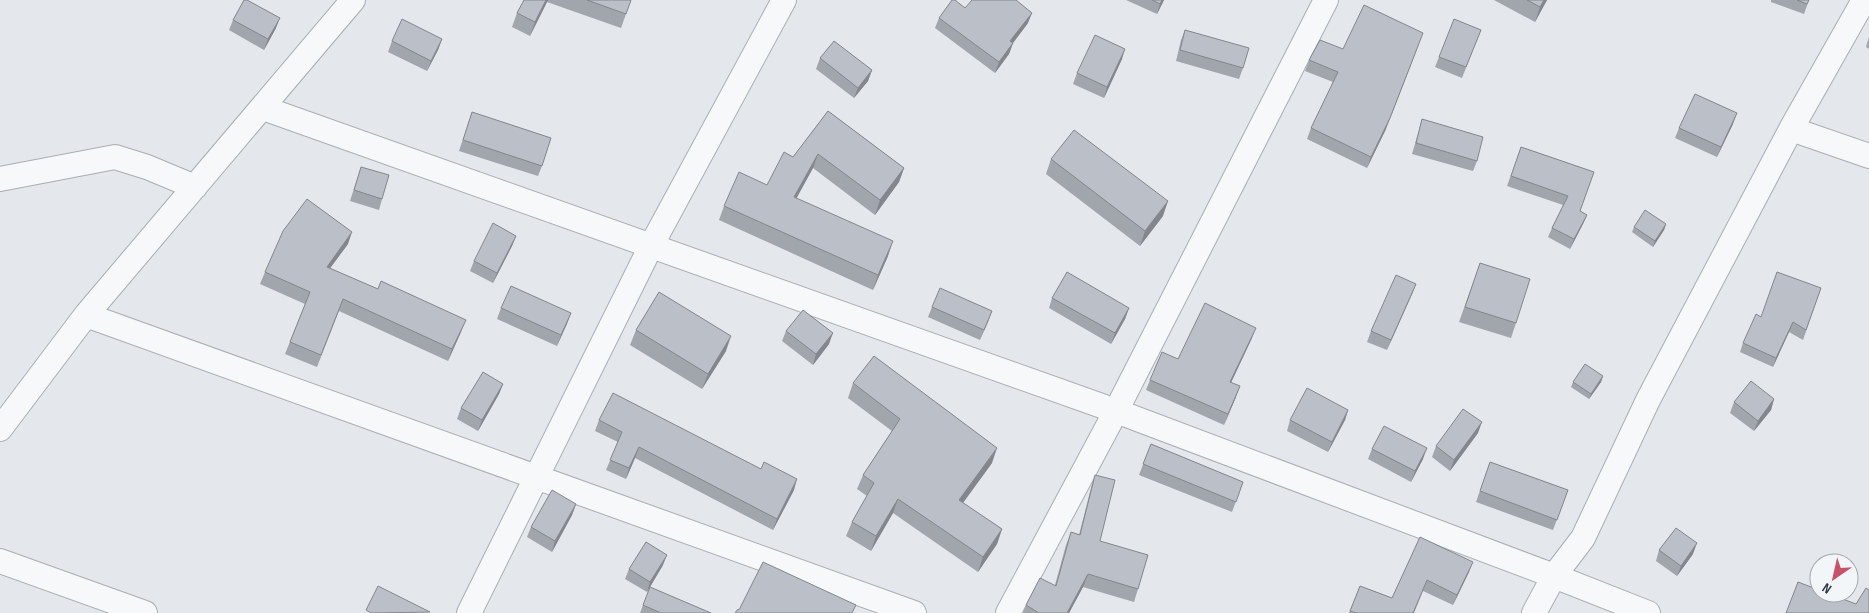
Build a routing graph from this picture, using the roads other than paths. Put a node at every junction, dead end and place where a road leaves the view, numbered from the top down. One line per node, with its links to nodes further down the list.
1 (353, 0): 5 (street)
2 (784, 0): 10 (street)
3 (1326, 0): 12 (street)
4 (1864, 0): 6 (street)
5 (263, 108): 9 (street); 10 (street)
6 (1791, 129): 7 (street); 16 (street)
7 (1869, 156)
8 (0, 179): 9 (street)
9 (195, 188): 11 (street)
10 (651, 246): 12 (street); 14 (street)
11 (86, 316): 13 (street); 14 (street)
12 (1116, 411): 16 (street); 20 (street)
13 (0, 429)
14 (536, 478): 18 (street); 19 (street)
15 (0, 561): 17 (street)
16 (1554, 576): 21 (street); 22 (street)
17 (145, 613)
18 (469, 613)
19 (914, 613)
20 (1008, 613)
21 (1534, 613)
22 (1648, 613)

